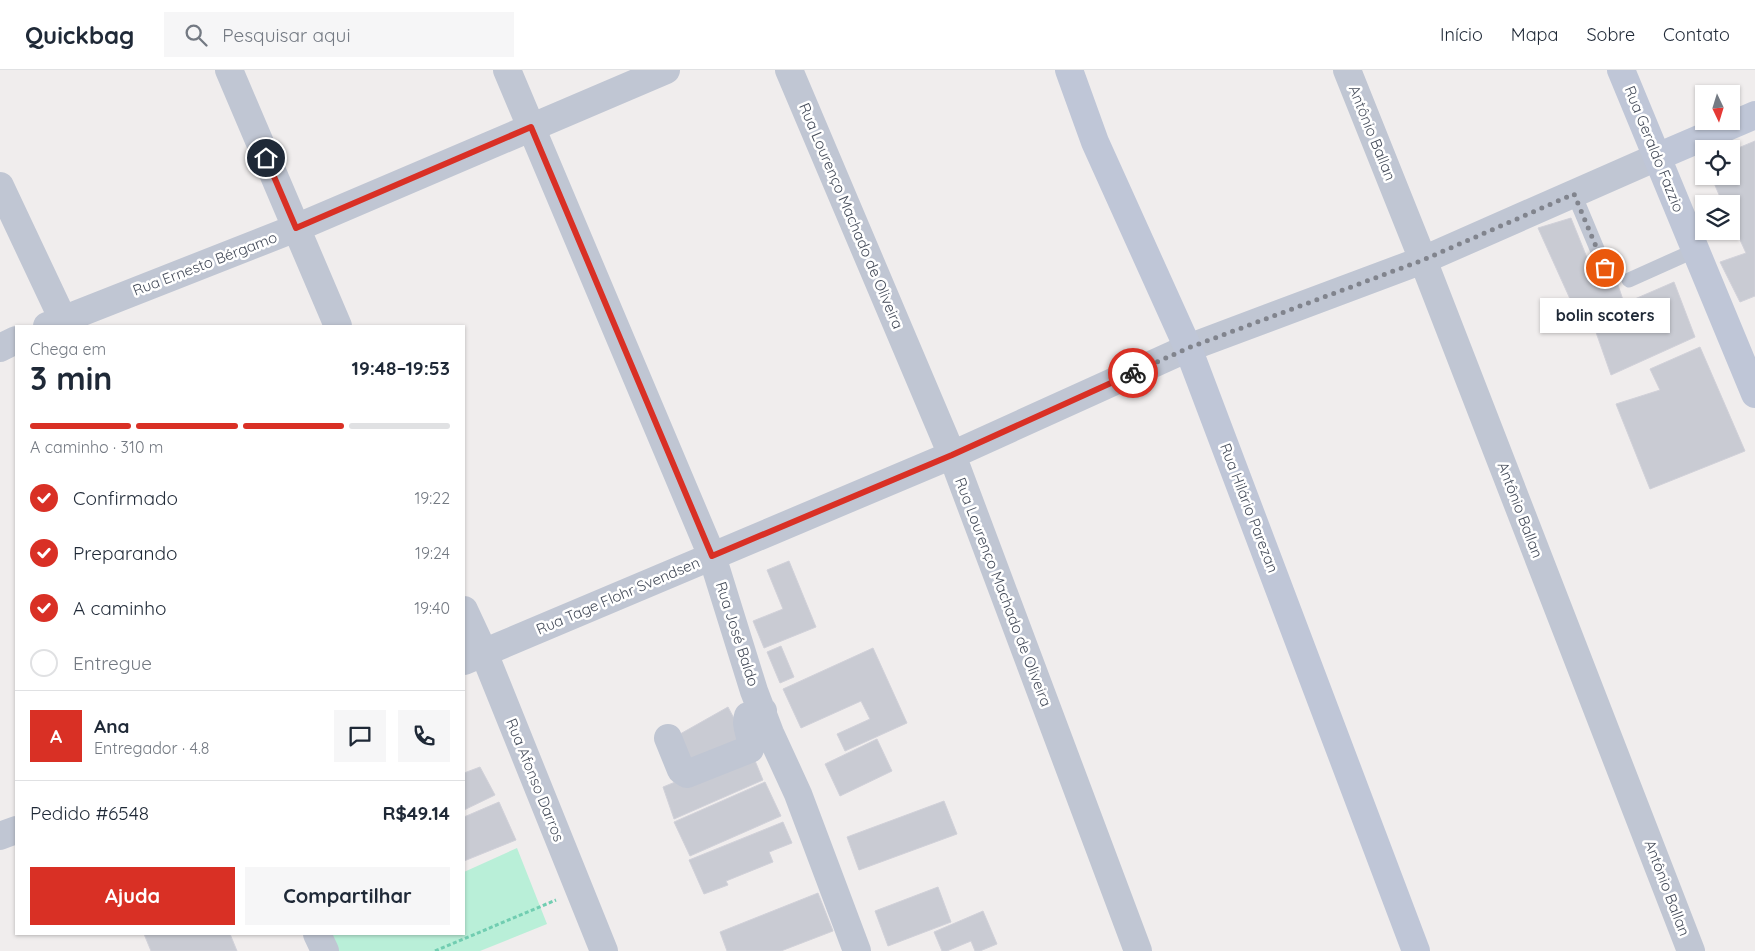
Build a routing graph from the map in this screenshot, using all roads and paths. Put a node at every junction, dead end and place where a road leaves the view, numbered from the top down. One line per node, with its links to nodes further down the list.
1 (229, 70): 13 (street)
2 (507, 70): 9 (street, Rua José Baldo)
3 (666, 70): 9 (street, Rua Ernesto Bérgamo)
4 (789, 70): 24 (street, Rua Lourenço Machado de Oliveira)
5 (1069, 70): 22 (street, Rua Hilário Parezan)
6 (1347, 70): 15 (street, Antônio Ballan)
7 (1621, 70): 10 (street, Rua Geraldo Fazzio)
8 (1755, 115): 10 (street)
9 (531, 127): 13 (street, Rua Ernesto Bérgamo); 25 (street, Rua José Baldo)
10 (1657, 157): 12 (street, Rua Tage Flohr Svendsen); 14 (street, Rua Geraldo Fazzio)
11 (0, 186): 18 (street)
12 (1574, 194): 15 (street, Rua Tage Flohr Svendsen); 16 (lane)
13 (296, 228): 18 (street, Rua Ernesto Bérgamo); 19 (street)
14 (1696, 250): 17 (lane); 23 (street, Rua Geraldo Fazzio)
15 (1423, 260): 22 (street, Rua Tage Flohr Svendsen); 40 (street, Antônio Ballan)
16 (1605, 268)
17 (1629, 280)
18 (59, 324)
19 (338, 325)
20 (15, 340): 21 (street)
21 (0, 348)
22 (1188, 348): 24 (street, Rua Tage Flohr Svendsen); 39 (street, Rua Hilário Parezan)
23 (1755, 394)
24 (952, 455): 25 (street, Rua Tage Flohr Svendsen); 38 (street, Rua Lourenço Machado de Oliveira)
25 (712, 556): 27 (street, Rua Tage Flohr Svendsen); 28 (street, Rua José Baldo)
26 (465, 615): 27 (street, Rua Afonso Darros)
27 (474, 657): 32 (street, Rua Afonso Darros)
28 (762, 711): 29 (street); 37 (street, Rua José Baldo)
29 (668, 738)
30 (15, 830): 31 (street)
31 (0, 836)
32 (580, 890): 35 (path); 36 (street, Rua Afonso Darros)
33 (317, 935): 34 (street)
34 (325, 951)
35 (435, 951)
36 (604, 951)
37 (857, 951)
38 (1138, 951)
39 (1416, 951)
40 (1691, 951)

